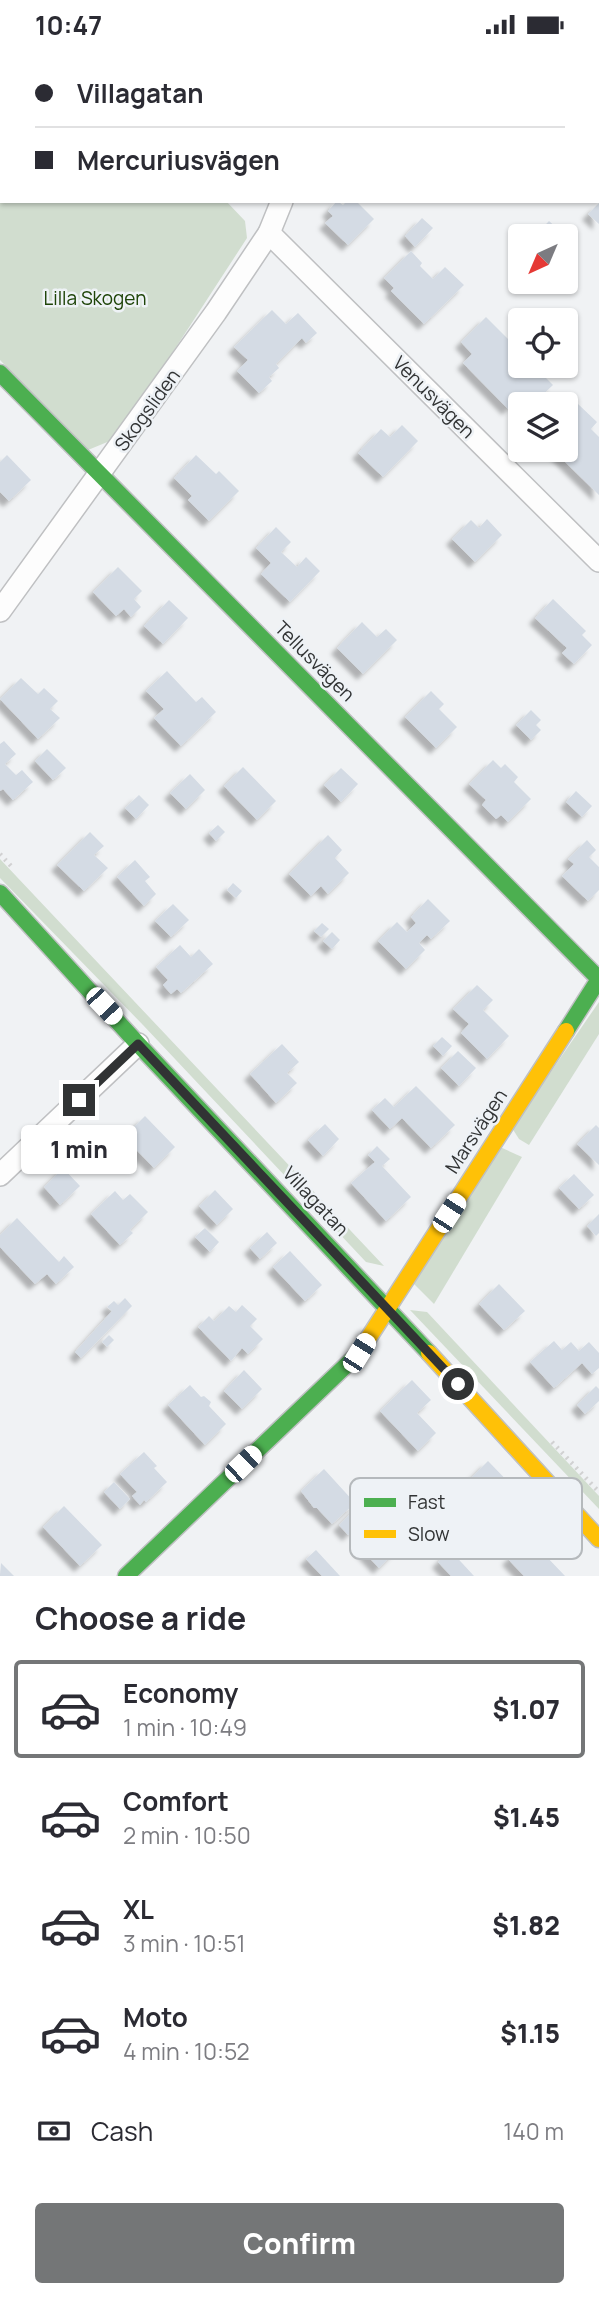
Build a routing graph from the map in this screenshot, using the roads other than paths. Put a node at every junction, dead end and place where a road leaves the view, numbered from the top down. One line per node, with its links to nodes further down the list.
1 (281, 203): 2 (street, Skogsliden)
2 (269, 233): 4 (street, Skogsliden); 5 (street, Venusvägen)
3 (0, 373): 4 (street, Tellusvägen)
4 (100, 474): 6 (street, Skogsliden); 8 (street, Tellusvägen)
5 (599, 561)
6 (0, 611)
7 (0, 893): 9 (street, Villagatan)
8 (599, 979): 11 (street, Marsvägen)
9 (138, 1044): 10 (street); 11 (street, Villagatan)
10 (0, 1175)
11 (387, 1307): 12 (street, Villagatan); 15 (street, Marsvägen)
12 (543, 1478)
13 (582, 1520): 14 (street, Villagatan)
14 (599, 1539)
15 (127, 1576)

